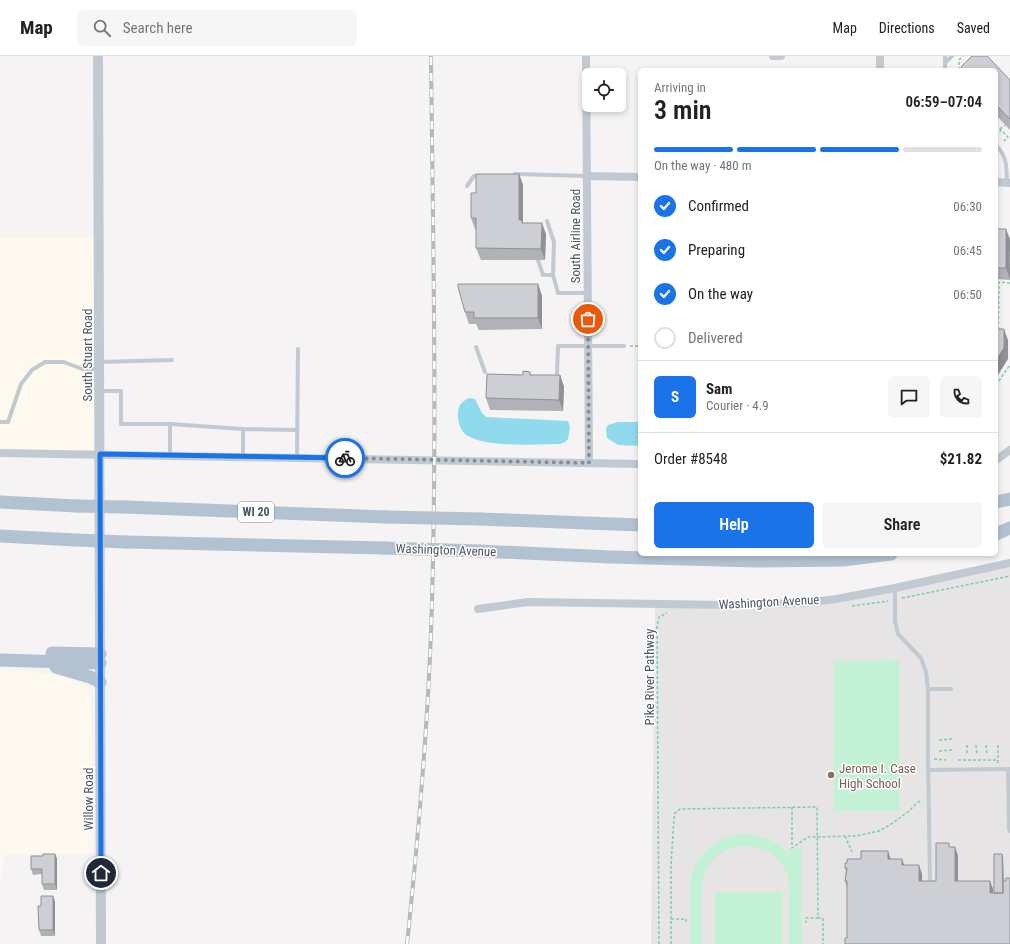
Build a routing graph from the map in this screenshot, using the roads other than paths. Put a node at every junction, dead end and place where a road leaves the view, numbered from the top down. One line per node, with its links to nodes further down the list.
1 (98, 56): 28 (street, South Stuart Road)
2 (586, 56): 14 (street, South Airline Road)
3 (772, 56): 4 (street)
4 (781, 56)
5 (880, 56): 9 (street)
6 (945, 56): 8 (lane)
7 (952, 56): 8 (lane)
8 (945, 64): 10 (lane)
9 (880, 68)
10 (944, 68)
11 (998, 147): 17 (lane)
12 (511, 174): 14 (lane)
13 (482, 176): 18 (lane)
14 (587, 176): 15 (street); 22 (street, South Airline Road)
15 (638, 177)
16 (998, 182): 17 (street)
17 (1009, 183)
18 (467, 186)
19 (542, 228): 21 (lane)
20 (538, 260): 21 (lane)
21 (554, 275): 22 (lane)
22 (587, 293): 23 (street, South Airline Road)
23 (588, 346): 24 (lane); 30 (lane); 43 (street, South Airline Road)
24 (624, 346)
25 (476, 347): 29 (lane)
26 (298, 349): 35 (lane)
27 (172, 360): 28 (lane)
28 (100, 365): 31 (street, South Stuart Road); 32 (lane)
29 (485, 372)
30 (557, 374)
31 (100, 391): 33 (lane); 38 (street, South Stuart Road)
32 (0, 422)
33 (170, 424): 34 (lane); 39 (lane)
34 (243, 429): 35 (lane); 40 (lane)
35 (297, 430): 41 (lane)
36 (1010, 450): 42 (street)
37 (0, 453): 38 (street)
38 (100, 454): 39 (street); 59 (street, South Stuart Road)
39 (170, 456): 40 (street)
40 (243, 457): 41 (street)
41 (296, 458): 43 (street)
42 (998, 459)
43 (589, 463): 44 (street)
44 (638, 464)
45 (1010, 499): 47 (main road)
46 (0, 502): 48 (main road, WI 20, bridge)
47 (998, 502)
48 (638, 525)
49 (1010, 528): 50 (main road)
50 (998, 534)
51 (1010, 534): 52 (main road)
52 (998, 535)
53 (0, 536): 54 (main road, Washington Avenue, bridge)
54 (875, 556)
55 (1010, 563): 56 (street, Washington Avenue)
56 (895, 588): 57 (street, Washington Avenue); 63 (lane)
57 (478, 608)
58 (0, 652): 59 (main road)
59 (100, 658): 61 (main road); 62 (street, Willow Road)
60 (0, 660): 61 (main road)
61 (34, 661): 62 (main road)
62 (100, 682): 69 (street, Willow Road)
63 (928, 689): 64 (lane); 66 (lane)
64 (950, 689)
65 (1009, 769): 66 (lane); 67 (lane)
66 (928, 770): 68 (lane)
67 (1010, 831)
68 (930, 881)
69 (101, 944)

